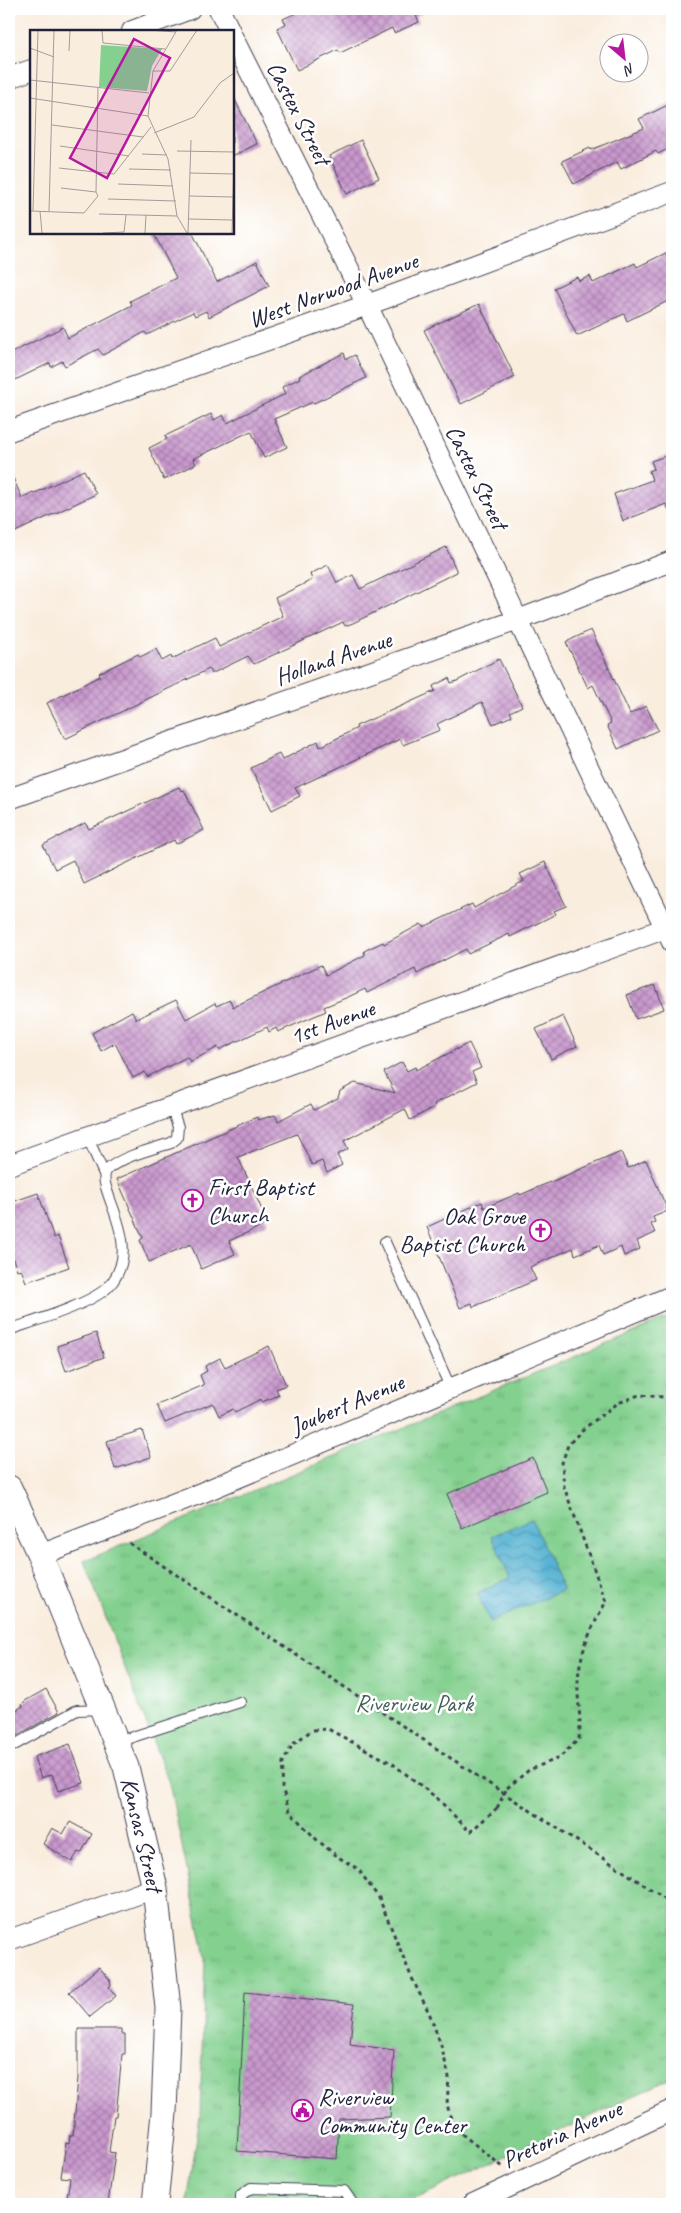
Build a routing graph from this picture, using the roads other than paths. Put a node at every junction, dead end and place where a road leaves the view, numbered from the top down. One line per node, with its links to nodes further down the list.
1 (190, 9): 3 (street)
2 (219, 9): 4 (street)
3 (135, 30)
4 (230, 30)
5 (234, 40): 9 (street, Castex Street)
6 (30, 70): 7 (street)
7 (9, 78)
8 (672, 192): 9 (street, West Norwood Avenue)
9 (367, 305): 10 (street, West Norwood Avenue); 12 (street, Castex Street)
10 (9, 432)
11 (672, 561): 12 (street, Holland Avenue)
12 (518, 620): 13 (street, Holland Avenue); 14 (street, Castex Street)
13 (9, 799)
14 (670, 932): 15 (street, 1st Avenue)
15 (171, 1106): 16 (street, 1st Avenue); 18 (lane)
16 (87, 1136): 17 (street, 1st Avenue); 18 (lane)
17 (9, 1165)
18 (104, 1174): 21 (lane)
19 (385, 1242): 22 (lane)
20 (672, 1296): 22 (street, Joubert Avenue)
21 (9, 1330)
22 (450, 1389): 24 (street, Joubert Avenue)
23 (9, 1488): 24 (street, Kansas Street)
24 (40, 1555): 26 (street, Kansas Street)
25 (240, 1702): 27 (lane)
26 (102, 1709): 27 (street, Kansas Street); 28 (lane)
27 (116, 1743): 29 (street, Kansas Street)
28 (9, 1748)
29 (154, 1888): 30 (street); 32 (street, Kansas Street)
30 (9, 1940)
31 (672, 2110): 35 (street, Pretoria Avenue)
32 (155, 2204)
33 (241, 2204): 34 (lane)
34 (353, 2204)
35 (473, 2204)

